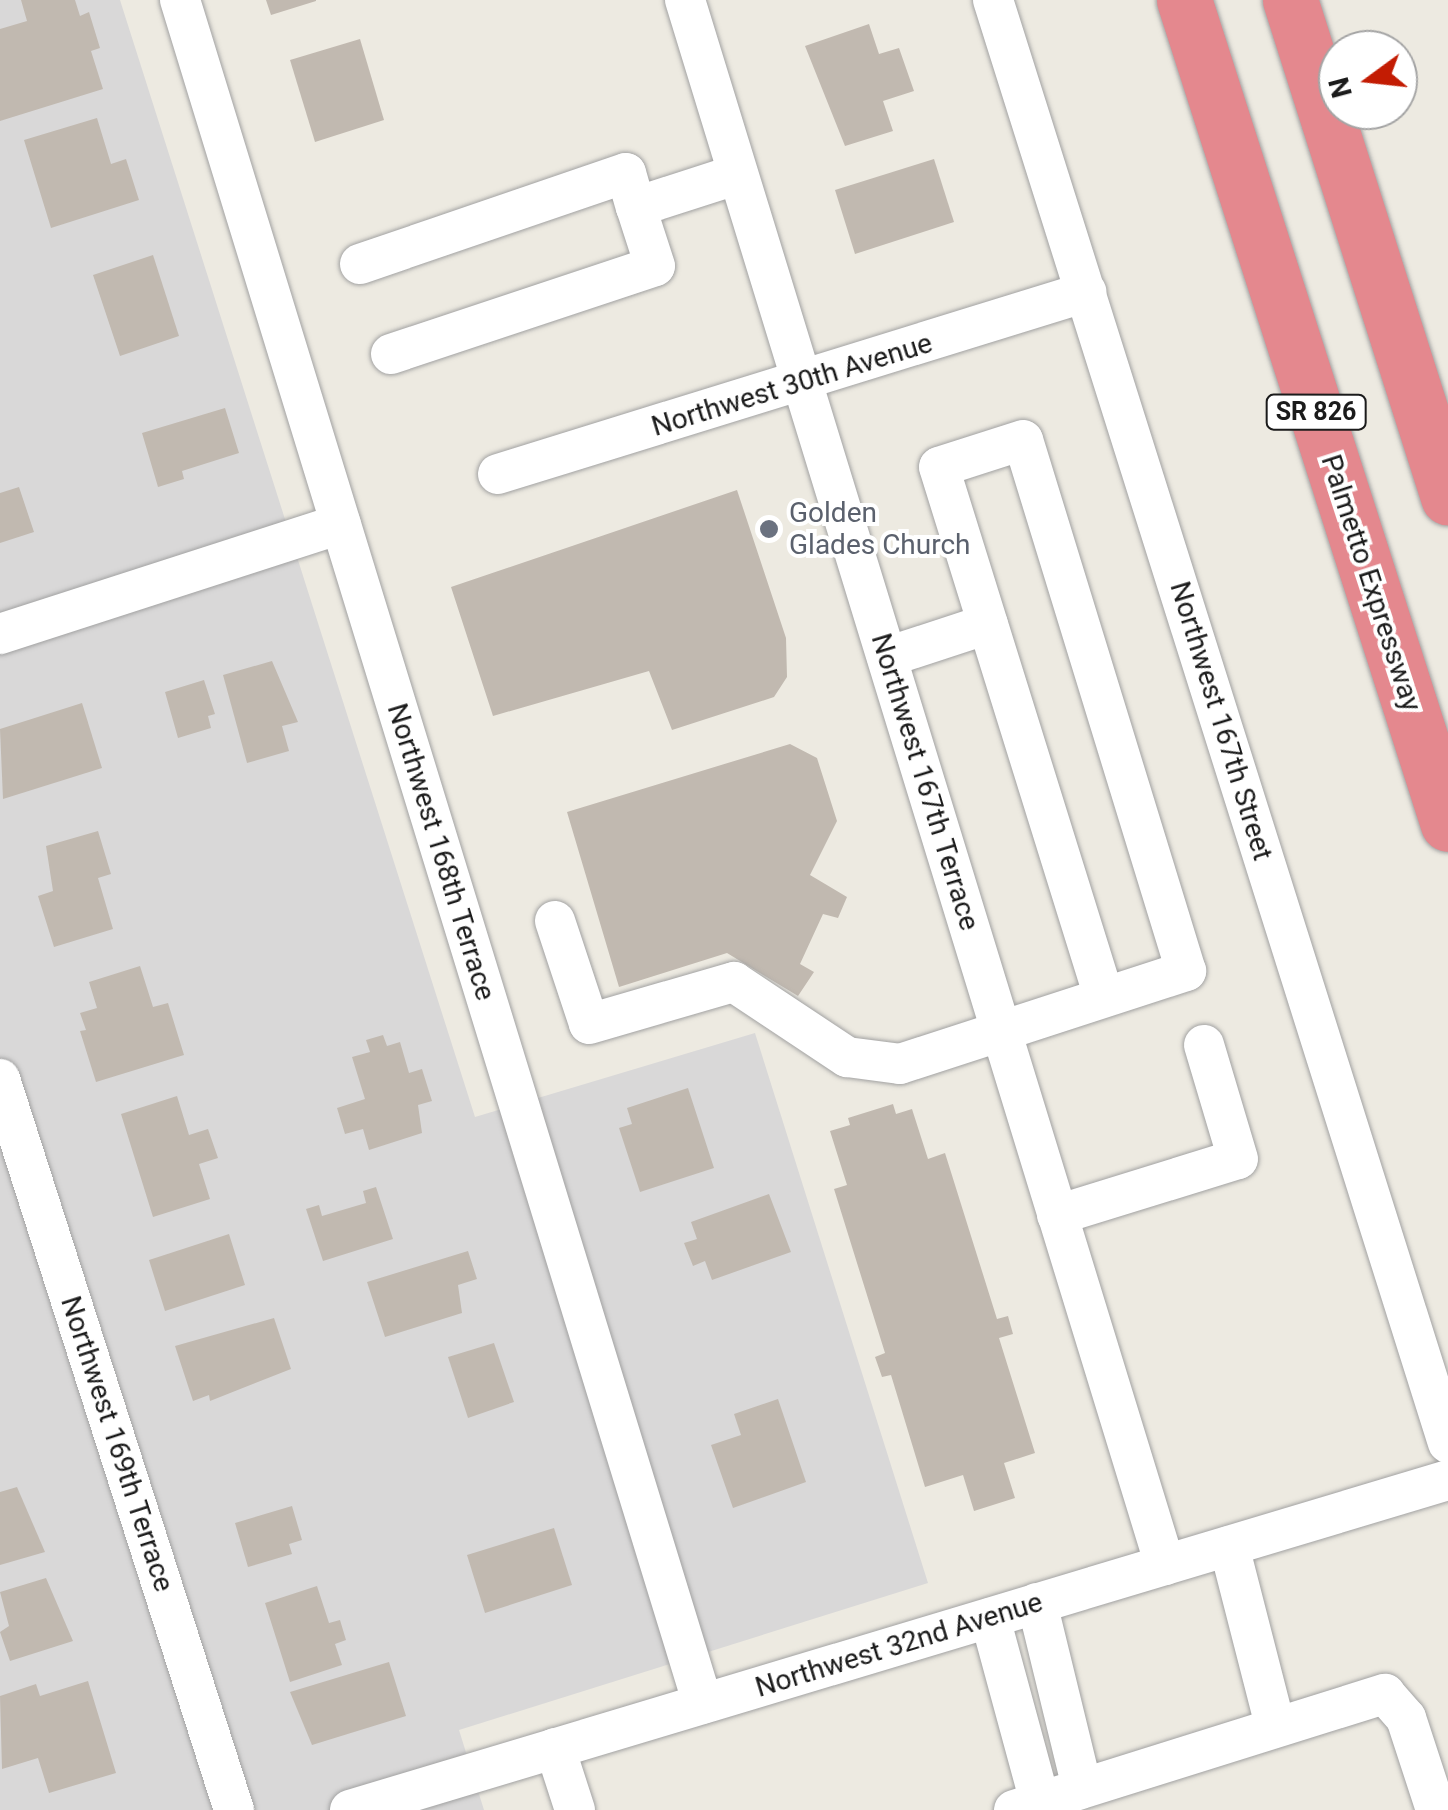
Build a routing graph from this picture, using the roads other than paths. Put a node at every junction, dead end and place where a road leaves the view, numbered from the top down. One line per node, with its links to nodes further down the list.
1 (180, 0): 14 (street, Northwest 168th Terrace)
2 (684, 0): 6 (street, Northwest 167th Terrace)
3 (993, 0): 9 (street, Northwest 167th Street)
4 (1184, 0): 18 (highway, Palmetto Expressway / SR 826)
5 (1290, 0): 13 (highway)
6 (738, 174): 7 (street); 11 (street, Northwest 167th Terrace)
7 (636, 208): 8 (street); 10 (street)
8 (360, 264)
9 (1086, 292): 11 (street, Northwest 30th Avenue); 25 (street, Northwest 167th Street)
10 (391, 354)
11 (803, 383): 12 (street, Northwest 30th Avenue); 17 (street, Northwest 167th Terrace)
12 (498, 474)
13 (1448, 498)
14 (340, 524): 16 (street); 31 (street, Northwest 168th Terrace)
15 (988, 624): 17 (street); 20 (street); 20 (street)
16 (0, 634)
17 (887, 657): 21 (street, Northwest 167th Terrace)
18 (1448, 824)
19 (555, 921): 21 (street)
20 (1104, 997): 21 (street)
21 (1000, 1029): 24 (street, Northwest 167th Terrace)
22 (1204, 1044): 24 (street)
23 (0, 1078): 36 (street, Northwest 169th Terrace)
24 (1058, 1215): 28 (street, Northwest 167th Terrace)
25 (1448, 1443)
26 (1448, 1480): 27 (street, Northwest 32nd Avenue)
27 (1229, 1546): 28 (street, Northwest 32nd Avenue); 32 (street)
28 (1165, 1565): 29 (street, Northwest 32nd Avenue)
29 (1037, 1603): 30 (street, Northwest 32nd Avenue); 34 (street)
30 (990, 1618): 31 (street, Northwest 32nd Avenue); 35 (street)
31 (703, 1704): 33 (street, Northwest 32nd Avenue)
32 (1275, 1724): 34 (street); 39 (street)
33 (555, 1748): 37 (street, Northwest 32nd Avenue); 38 (street)
34 (1082, 1788): 35 (street)
35 (1027, 1806)
36 (234, 1810)
37 (350, 1810)
38 (575, 1810)
39 (1436, 1810)

